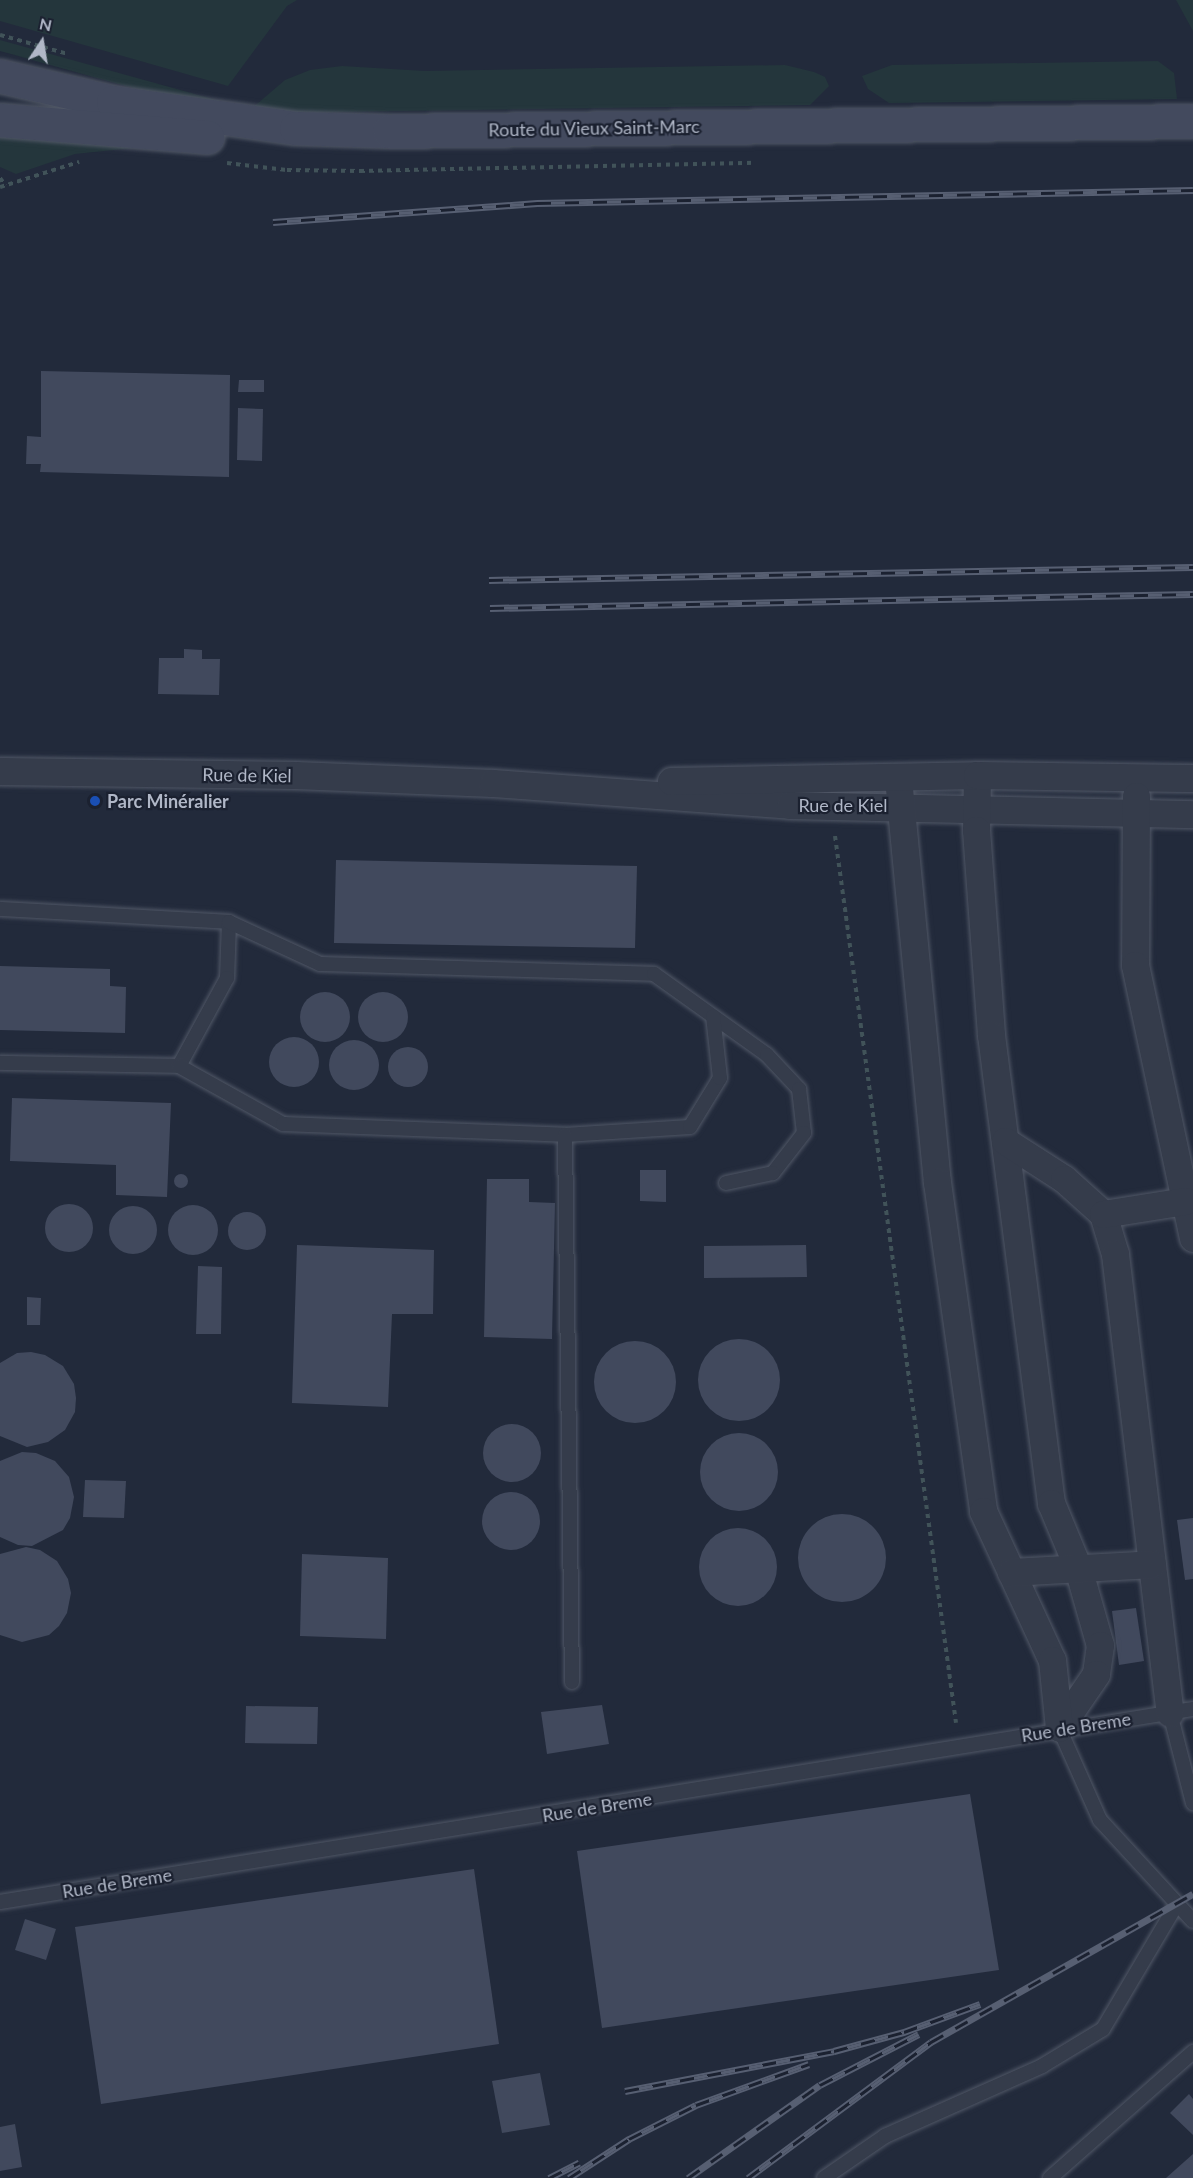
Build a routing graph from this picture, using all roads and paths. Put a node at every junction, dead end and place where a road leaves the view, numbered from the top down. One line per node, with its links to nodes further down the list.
1 (0, 76): 3 (main road, Route du Vieux Saint-Marc)
2 (0, 120): 4 (main road, Route du Vieux Saint-Marc)
3 (1193, 121)
4 (1193, 138)
5 (0, 178): 6 (path)
6 (5, 185)
7 (0, 771): 12 (street, Rue de Kiel)
8 (977, 775): 9 (street, Rue de Kiel); 10 (street, Rue de Kiel); 14 (street)
9 (1137, 777): 11 (street, Rue de Kiel); 15 (street)
10 (898, 778): 12 (street, Rue de Kiel); 13 (street)
11 (1193, 778)
12 (493, 783): 13 (street, Rue de Kiel)
13 (901, 806): 14 (street, Rue de Kiel); 31 (street)
14 (977, 807): 15 (street, Rue de Kiel); 24 (street)
15 (1136, 813): 16 (street, Rue de Kiel); 26 (street)
16 (1193, 814)
17 (835, 830): 35 (path)
18 (0, 909): 19 (lane)
19 (229, 922): 20 (lane); 22 (lane)
20 (713, 1016): 23 (lane); 25 (lane)
21 (0, 1063): 22 (lane)
22 (179, 1066): 23 (lane)
23 (565, 1135): 32 (lane)
24 (1005, 1141): 27 (street); 30 (street)
25 (726, 1183)
26 (1185, 1201): 27 (street); 28 (street)
27 (1103, 1214): 29 (street)
28 (1193, 1238)
29 (1152, 1564): 30 (street); 33 (street)
30 (1078, 1568): 31 (street); 34 (street)
31 (1011, 1572): 34 (street)
32 (572, 1682)
33 (1181, 1711): 34 (lane, Rue de Breme); 36 (lane)
34 (1059, 1728): 35 (lane, Rue de Breme); 38 (lane)
35 (960, 1748): 37 (lane, Rue de Breme)
36 (1193, 1803)
37 (0, 1902)
38 (1177, 1904): 39 (lane); 41 (lane)
39 (1193, 1921)
40 (1193, 2052): 42 (lane)
41 (825, 2178)
42 (1050, 2178)

